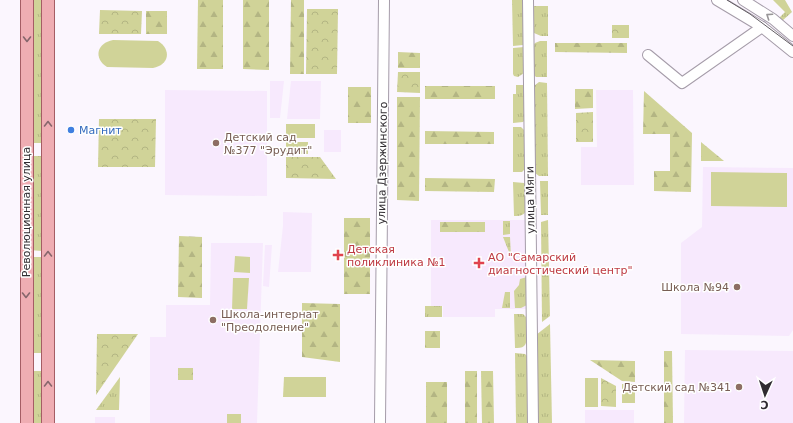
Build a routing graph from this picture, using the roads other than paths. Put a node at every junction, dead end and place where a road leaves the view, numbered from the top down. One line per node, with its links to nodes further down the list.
1 (27, 0): 11 (main road, Революционная улица, one-way to 11)
2 (48, 0): 12 (main road, Революционная улица, one-way to 2)
3 (384, 0): 13 (street, улица Дзержинского)
4 (528, 0): 14 (street, улица Мяги)
5 (717, 0): 7 (street)
6 (743, 0): 8 (street, one-way to 6)
7 (762, 27): 9 (street); 10 (street)
8 (793, 36)
9 (793, 52)
10 (648, 55)
11 (27, 423)
12 (48, 423)
13 (380, 423)
14 (533, 423)

